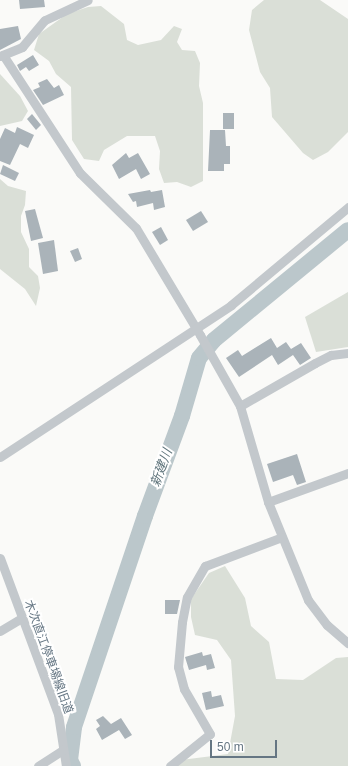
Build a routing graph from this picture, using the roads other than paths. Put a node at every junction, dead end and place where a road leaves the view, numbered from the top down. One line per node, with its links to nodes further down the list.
1 (88, 0): 2 (street)
2 (1, 55): 4 (street)
3 (348, 207): 4 (street)
4 (197, 332): 6 (street); 7 (street)
5 (348, 354): 6 (street)
6 (240, 406): 9 (street)
7 (0, 457)
8 (348, 473): 9 (street)
9 (268, 502): 10 (street)
10 (282, 537): 14 (street); 18 (street)
11 (0, 558): 12 (street, 木次直江停車場線旧道)
12 (22, 618): 13 (street); 15 (street, 木次直江停車場線旧道)
13 (0, 631)
14 (348, 643)
15 (63, 750): 16 (street); 17 (street, 木次直江停車場線旧道)
16 (38, 766)
17 (66, 766)
18 (170, 766)

